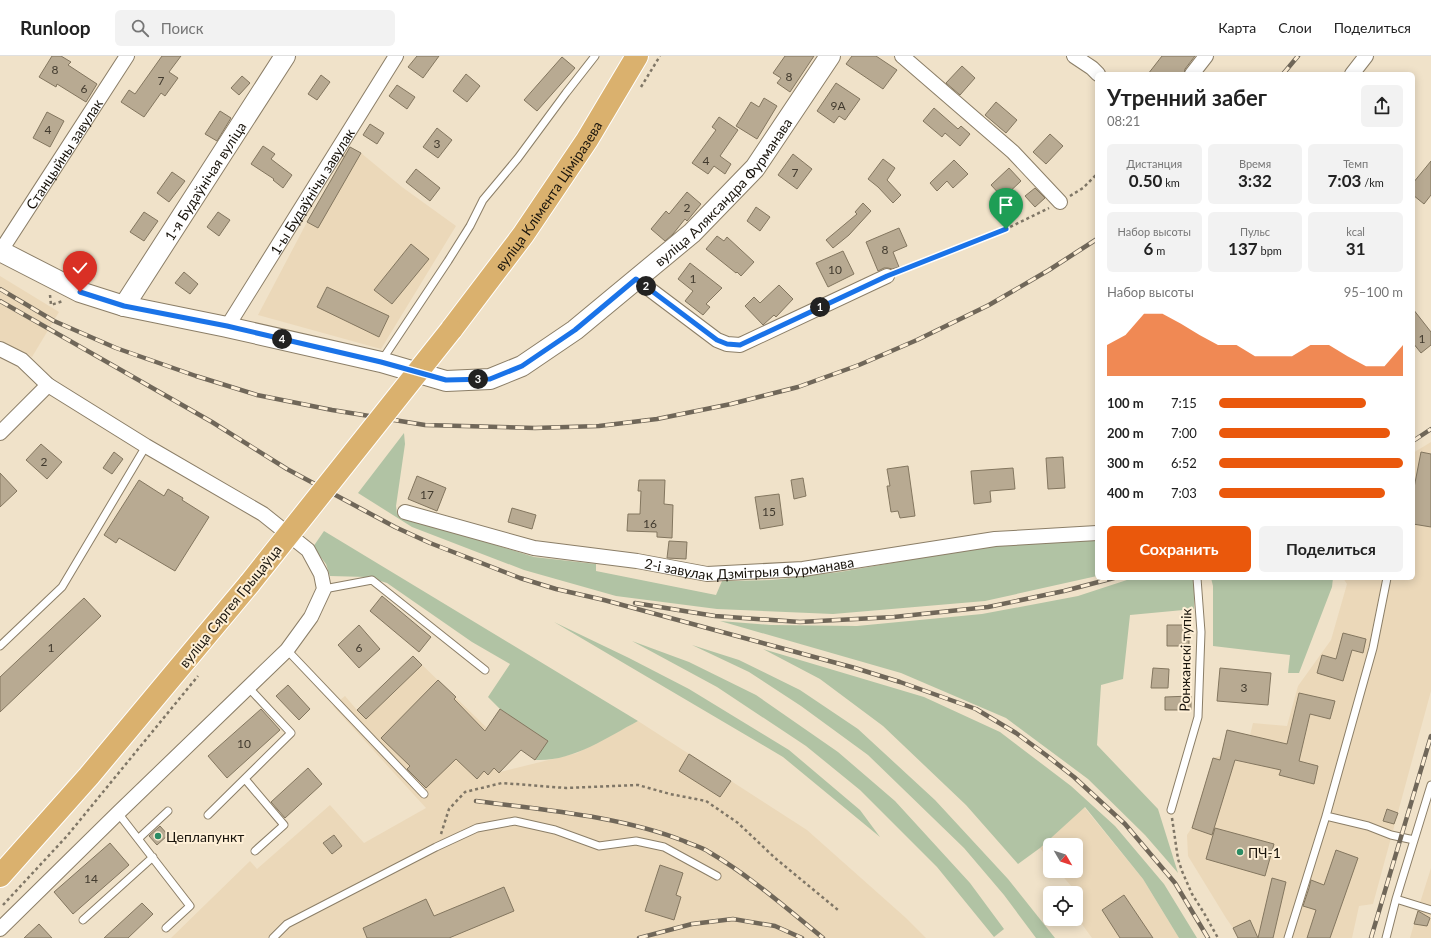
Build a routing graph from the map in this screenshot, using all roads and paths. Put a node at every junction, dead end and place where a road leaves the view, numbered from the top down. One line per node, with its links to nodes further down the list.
1 (127, 56): 16 (street, Станцыйны завулак)
2 (285, 56): 19 (street, 1-я Будаўнічая вуліца)
3 (396, 56): 20 (street, 1-ы Будаўнічы завулак)
4 (595, 56): 23 (lane)
5 (637, 56): 21 (main road, вуліца Клімента Ціміразева)
6 (830, 56): 18 (street, вуліца Аляксандра Фурманава)
7 (902, 56): 15 (street)
8 (1074, 56): 11 (street)
9 (1206, 56): 12 (street)
10 (1366, 56): 13 (street)
11 (1096, 72)
12 (1194, 72)
13 (1354, 72)
14 (1095, 176): 15 (path)
15 (1060, 202): 17 (path)
16 (0, 252): 19 (street, вуліца Аляксандра Фурманава)
17 (887, 276): 18 (street)
18 (636, 279): 23 (street, вуліца Аляксандра Фурманава)
19 (124, 306): 20 (street, вуліца Аляксандра Фурманава)
20 (227, 326): 23 (street, вуліца Аляксандра Фурманава)
21 (451, 330): 50 (main road, вуліца Сяргея Грыцаўца, bridge)
22 (0, 349): 24 (street)
23 (381, 362)
24 (48, 385): 25 (street); 26 (street)
25 (0, 433)
26 (146, 446): 31 (street); 32 (lane)
27 (405, 512): 28 (street, 2-і завулак Дзмітрыя Фурманава)
28 (1095, 533)
29 (1197, 580): 40 (lane, Ронжанскі тупік)
30 (1387, 580): 44 (lane)
31 (324, 589): 33 (street); 34 (lane)
32 (0, 646)
33 (287, 650): 36 (street); 39 (lane)
34 (485, 670)
35 (199, 674): 53 (path)
36 (248, 687): 37 (lane); 42 (street)
37 (245, 779): 43 (lane); 48 (lane)
38 (1431, 785): 46 (lane)
39 (424, 794)
40 (1171, 810): 60 (path)
41 (168, 811): 45 (lane)
42 (118, 813): 45 (lane); 58 (street)
43 (208, 815)
44 (1326, 816): 46 (lane); 61 (lane)
45 (138, 839): 49 (lane)
46 (1414, 840): 52 (lane)
47 (436, 847): 51 (lane); 54 (path); 59 (lane)
48 (255, 852)
49 (152, 857): 56 (lane); 57 (lane)
50 (0, 876)
51 (717, 876)
52 (1396, 899): 55 (lane); 62 (lane)
53 (0, 908)
54 (838, 910)
55 (1431, 910)
56 (82, 920)
57 (166, 928)
58 (0, 929)
59 (273, 938)
60 (1218, 938)
61 (1288, 938)
62 (1386, 938)

